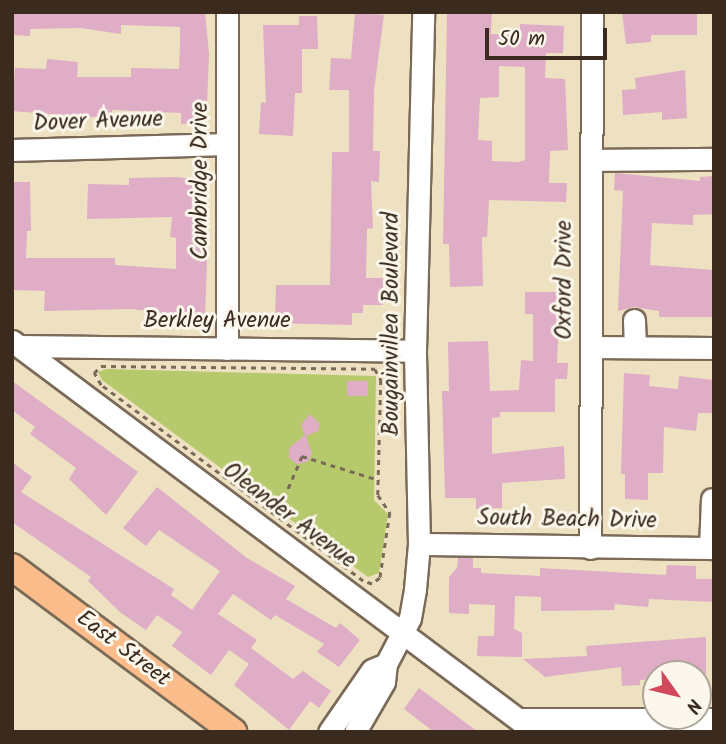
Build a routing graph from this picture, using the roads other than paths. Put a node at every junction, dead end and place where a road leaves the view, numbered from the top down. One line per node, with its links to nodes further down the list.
1 (227, 12): 4 (street, Cambridge Drive)
2 (423, 12): 14 (street, Bougainvillea Boulevard)
3 (592, 12): 7 (street, Oxford Drive)
4 (227, 144): 5 (street, Dover Avenue); 13 (street, Cambridge Drive)
5 (12, 150)
6 (714, 159): 7 (street)
7 (592, 160): 10 (street, Oxford Drive)
8 (634, 320): 11 (street)
9 (16, 343): 13 (street, Berkley Avenue); 20 (street, Oleander Avenue)
10 (591, 347): 11 (street); 17 (street, Oxford Drive)
11 (635, 347): 12 (street)
12 (714, 348)
13 (227, 349): 14 (street, Berkley Avenue)
14 (415, 351): 16 (street, Bougainvillea Boulevard)
15 (712, 499): 18 (street)
16 (419, 544): 17 (street, South Beach Drive); 20 (street, Bougainvillea Boulevard)
17 (590, 548): 18 (street, South Beach Drive)
18 (712, 548)
19 (12, 567): 24 (main road, East Street)
20 (403, 634): 21 (street, Bougainvillea Boulevard); 23 (street, Oleander Avenue)
21 (386, 664): 25 (street); 26 (street)
22 (714, 719): 23 (street)
23 (527, 725)
24 (233, 732)
25 (329, 732)
26 (355, 732)

